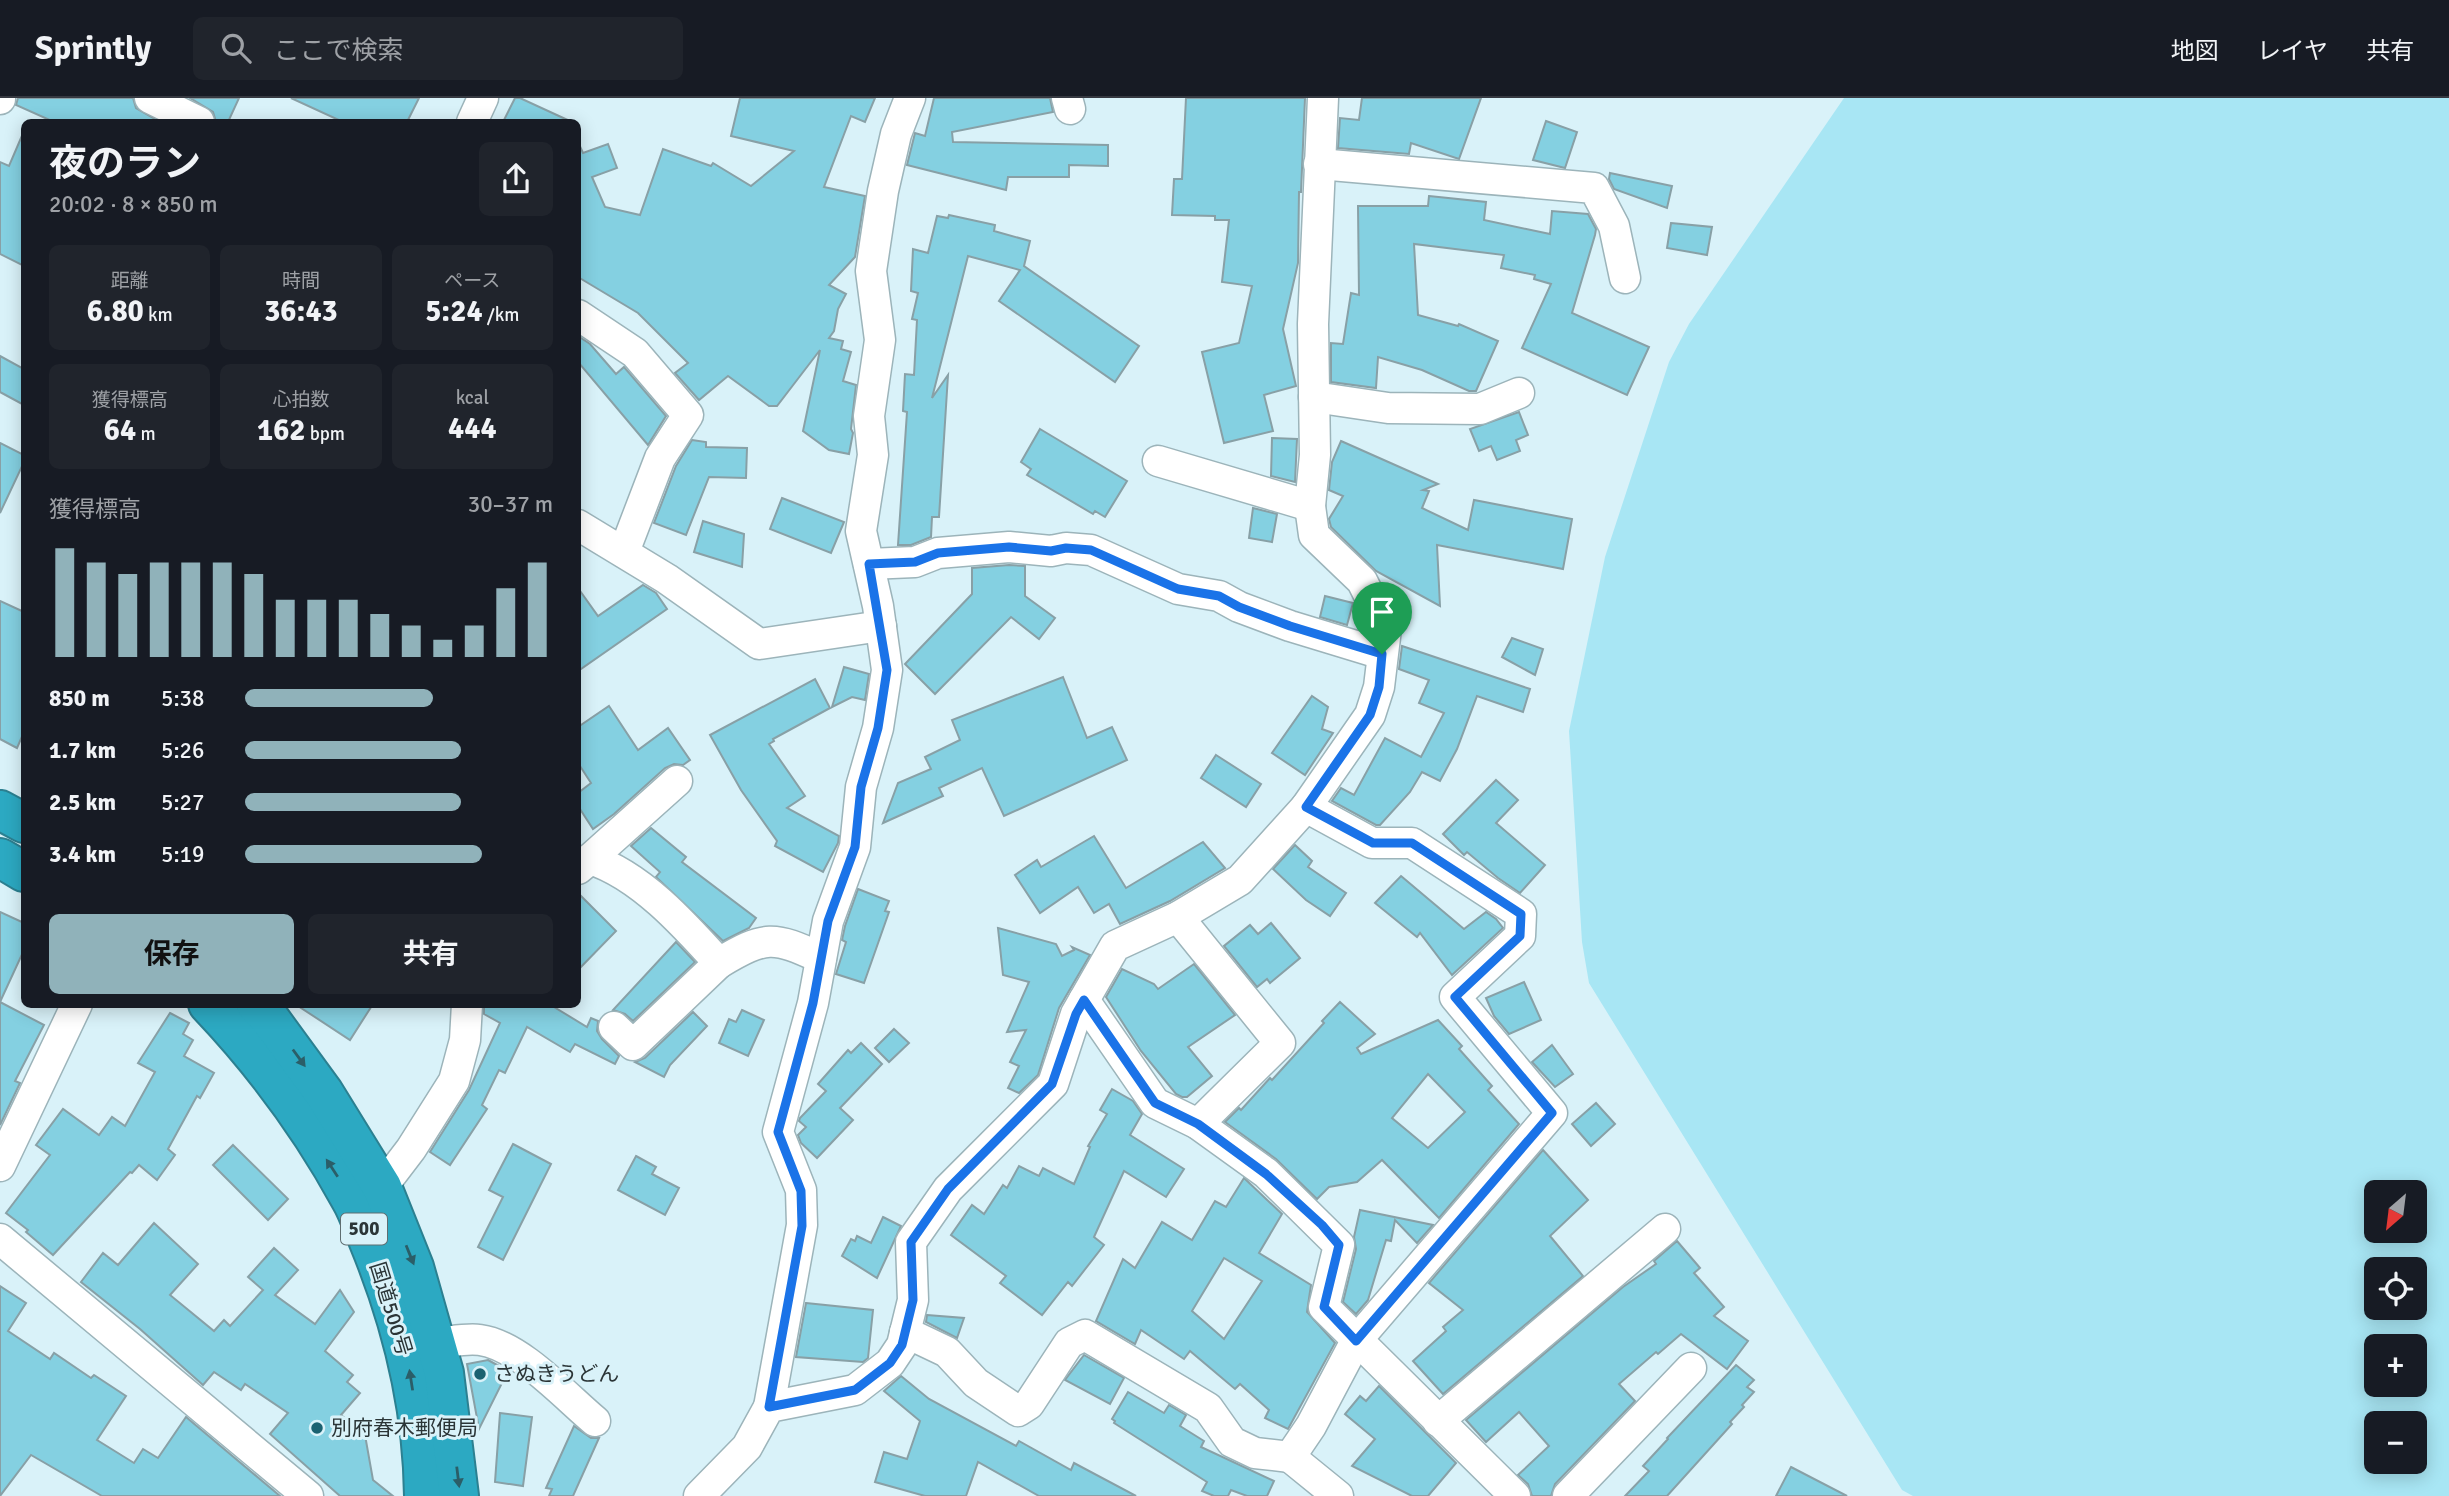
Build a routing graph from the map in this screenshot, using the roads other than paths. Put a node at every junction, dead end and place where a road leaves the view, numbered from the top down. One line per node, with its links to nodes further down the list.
1 (150, 98): 5 (street)
2 (483, 98): 6 (street)
3 (911, 98): 16 (street)
4 (1323, 98): 7 (street)
5 (193, 119)
6 (473, 119)
7 (1319, 164): 8 (street); 11 (street)
8 (1625, 278)
9 (581, 317): 15 (street)
10 (1519, 393): 11 (street)
11 (1314, 397): 13 (street)
12 (1158, 461): 13 (street)
13 (1310, 506): 18 (street)
14 (581, 527): 15 (street)
15 (624, 552): 17 (street)
16 (869, 564): 17 (street); 18 (street)
17 (881, 626): 27 (street)
18 (1382, 654): 20 (street)
19 (677, 781): 24 (street)
20 (1306, 807): 26 (street); 41 (street)
21 (0, 810): 22 (highway)
22 (21, 821)
23 (0, 858): 25 (highway)
24 (584, 864): 28 (street)
25 (21, 870)
26 (1178, 917): 29 (street); 35 (street)
27 (821, 958): 28 (street); 44 (street)
28 (719, 962): 34 (street)
29 (1084, 1000): 35 (street); 40 (street)
30 (75, 1008): 36 (street)
31 (212, 1008): 50 (highway, 国道500号 / 500, one-way to 31)
32 (260, 1008): 37 (highway, 国道500号 / 500, one-way to 37)
33 (467, 1008): 37 (street)
34 (614, 1027)
35 (1198, 1124): 41 (street)
36 (0, 1166)
37 (382, 1187): 42 (highway, 国道500号 / 500, one-way to 42)
38 (1665, 1229): 46 (street)
39 (0, 1240): 49 (street)
40 (905, 1332): 44 (street); 47 (street)
41 (1356, 1341): 46 (street); 47 (street)
42 (436, 1343): 45 (street); 51 (highway, 国道500号 / 500, one-way to 51)
43 (1691, 1368): 54 (street)
44 (769, 1407): 52 (street)
45 (594, 1421)
46 (1438, 1421): 48 (street)
47 (1290, 1457): 53 (street)
48 (1511, 1495)
49 (308, 1496)
50 (424, 1496)
51 (459, 1496)
52 (699, 1496)
53 (1338, 1496)
54 (1568, 1496)

